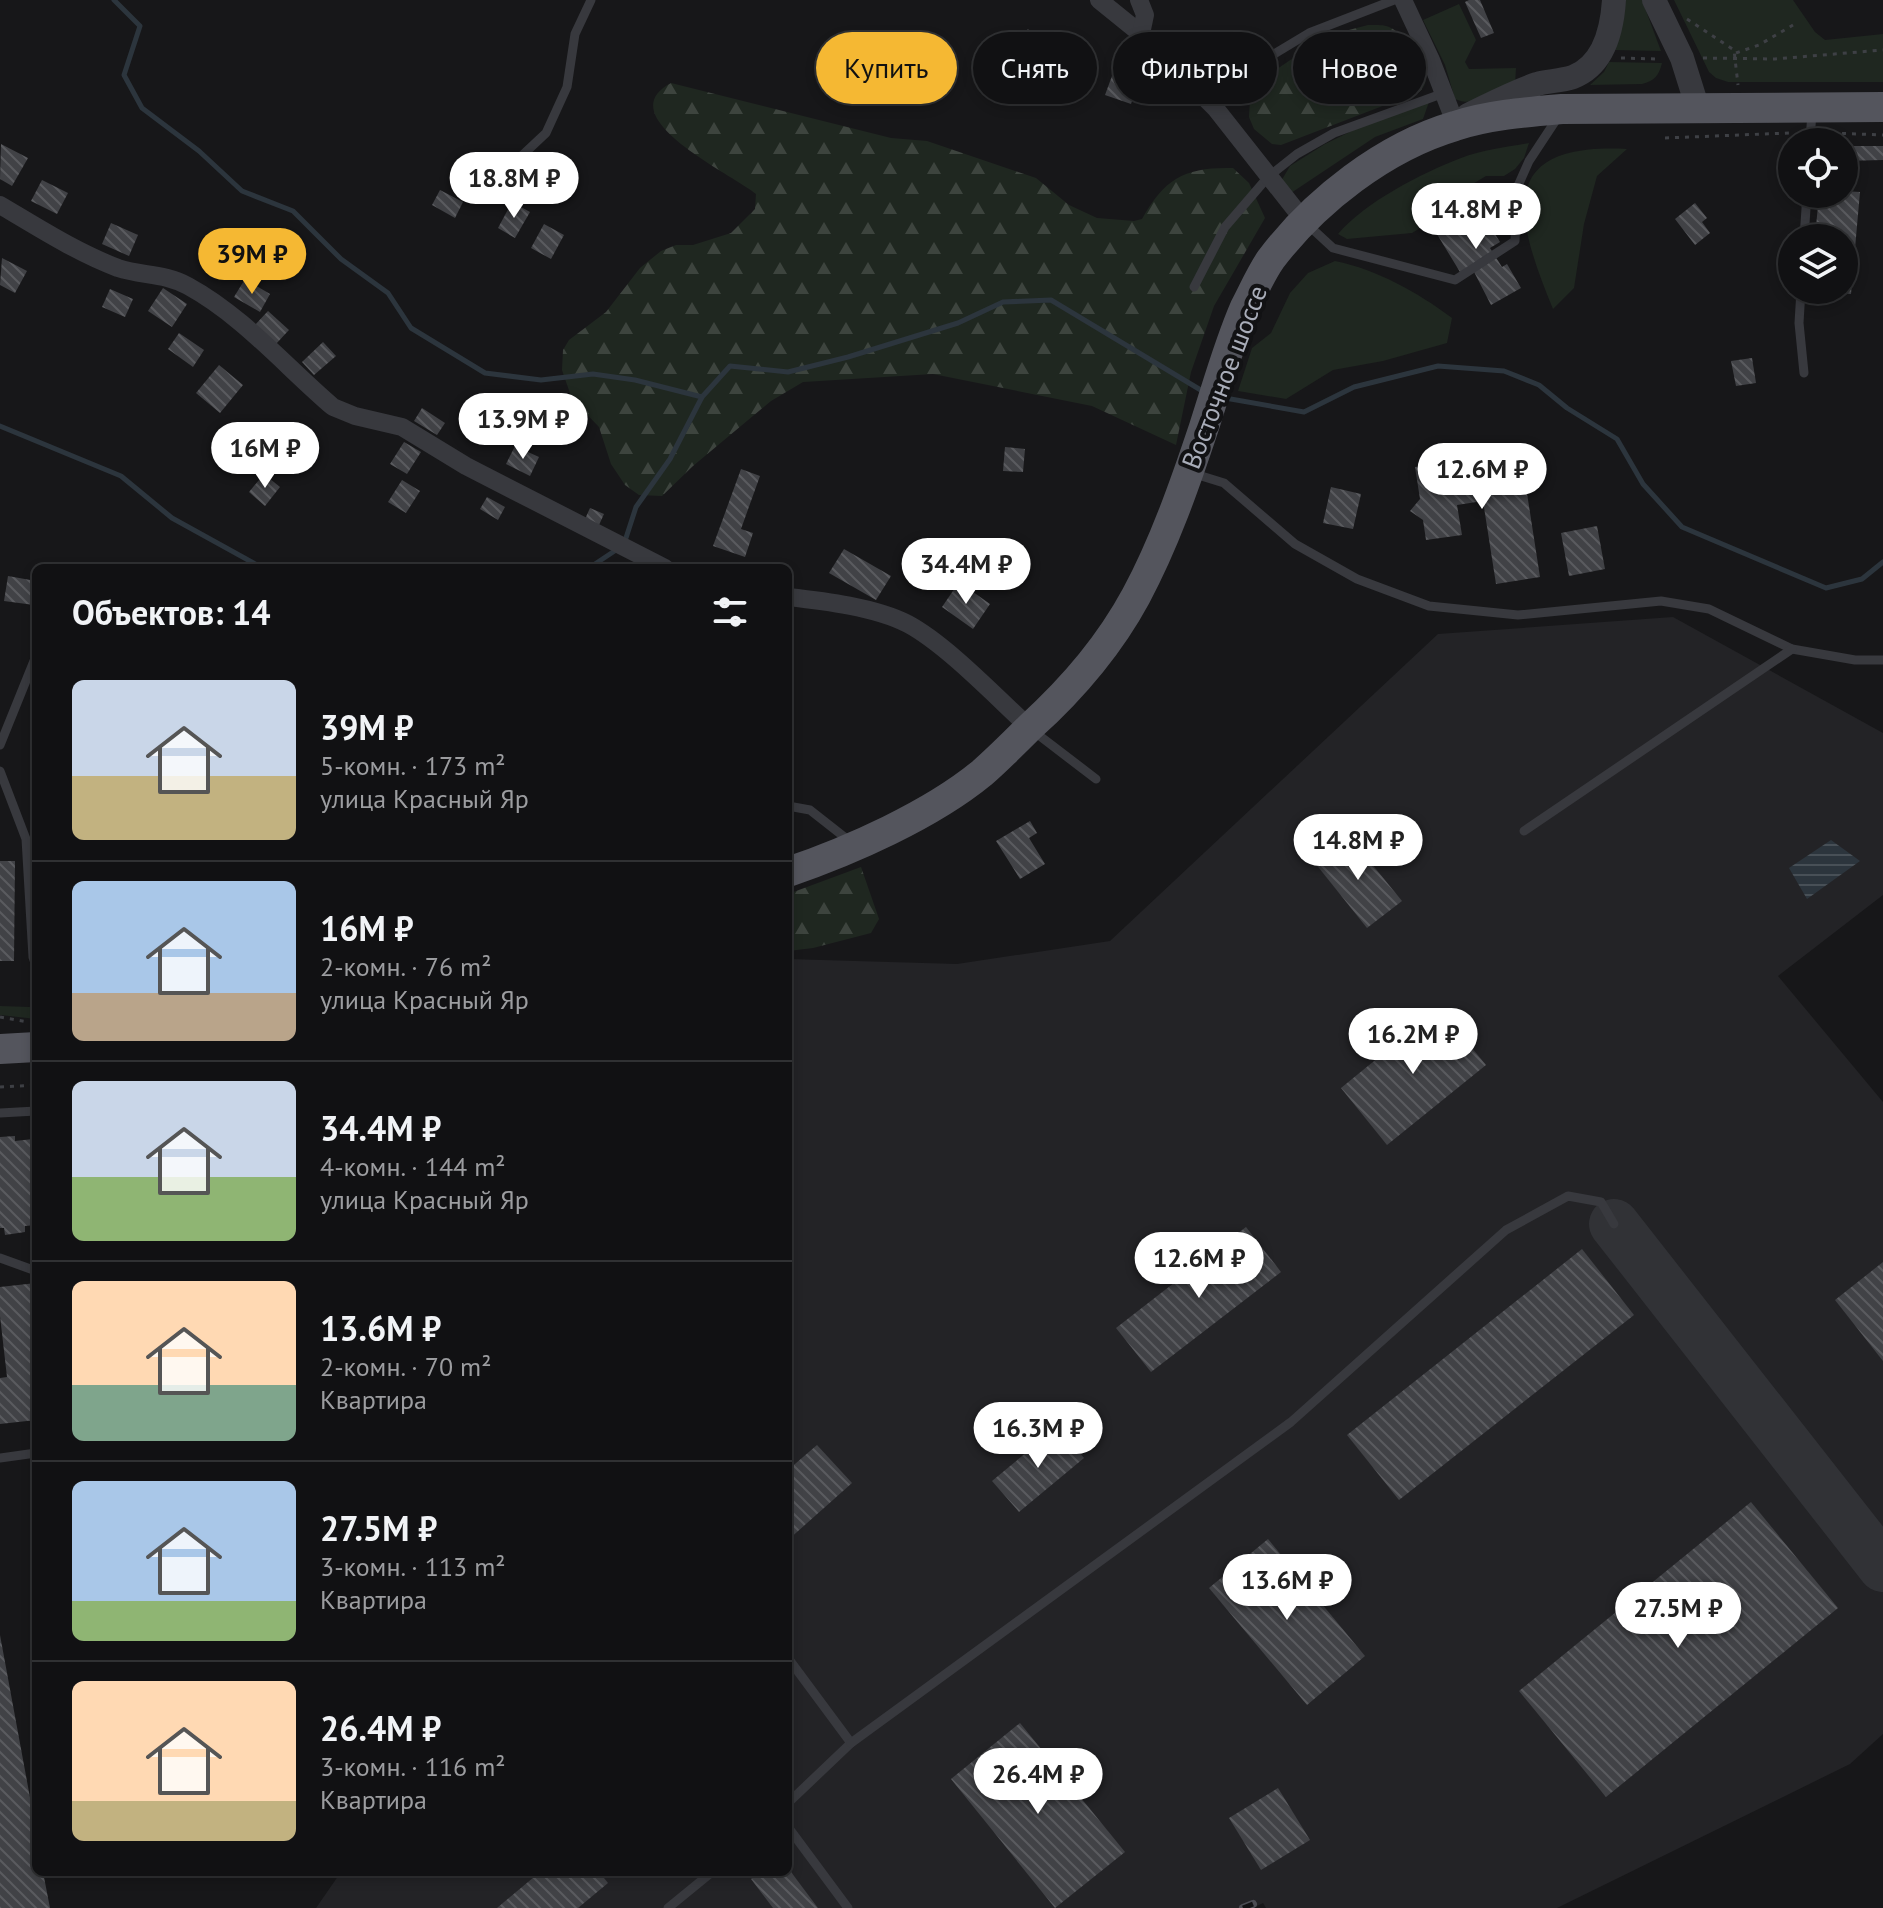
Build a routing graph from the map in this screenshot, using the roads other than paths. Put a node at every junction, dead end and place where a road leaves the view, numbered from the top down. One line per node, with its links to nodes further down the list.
1 (591, 0): 20 (lane)
2 (1099, 0): 8 (street)
3 (1139, 0): 9 (street)
4 (1394, 0): 14 (lane)
5 (1403, 0): 10 (street)
6 (1614, 0): 17 (street)
7 (1654, 0): 16 (street)
8 (1139, 32)
9 (1141, 32)
10 (1444, 93): 17 (street); 19 (lane)
11 (1211, 104): 14 (street)
12 (1883, 107): 13 (main road, Восточное шоссе)
13 (1813, 108): 16 (main road, Восточное шоссе); 18 (lane)
14 (1216, 109): 19 (street)
15 (1562, 109): 16 (main road, Восточное шоссе); 17 (main road, Восточное шоссе); 22 (lane)
16 (1698, 109)
17 (1455, 123): 22 (main road, Восточное шоссе)
18 (1811, 128)
19 (1268, 177): 22 (street); 23 (lane)
20 (495, 181)
21 (0, 205): 27 (street)
22 (1305, 222): 26 (main road, Восточное шоссе)
23 (1194, 287)
24 (1800, 304): 25 (lane)
25 (1804, 373)
26 (1188, 471): 29 (lane); 32 (main road, Восточное шоссе)
27 (656, 564)
28 (792, 598): 32 (street)
29 (1792, 649): 30 (lane); 37 (lane)
30 (1883, 660)
31 (32, 666): 33 (lane)
32 (1030, 728): 35 (lane); 38 (main road, Восточное шоссе)
33 (0, 745)
34 (0, 771): 40 (lane)
35 (1096, 779)
36 (792, 807): 38 (lane)
37 (1524, 831)
38 (855, 845): 39 (main road, Восточное шоссе)
39 (792, 870)
40 (32, 940)
41 (32, 1047): 42 (main road)
42 (0, 1049)
43 (32, 1111): 44 (lane)
44 (0, 1113)
45 (1614, 1224): 51 (lane)
46 (0, 1258): 47 (lane)
47 (32, 1270)
48 (32, 1454): 49 (lane)
49 (0, 1458)
50 (792, 1663): 51 (lane)
51 (851, 1743): 52 (lane)
52 (792, 1799)
53 (792, 1832): 56 (lane)
54 (707, 1876): 55 (lane)
55 (668, 1908)
56 (848, 1908)

